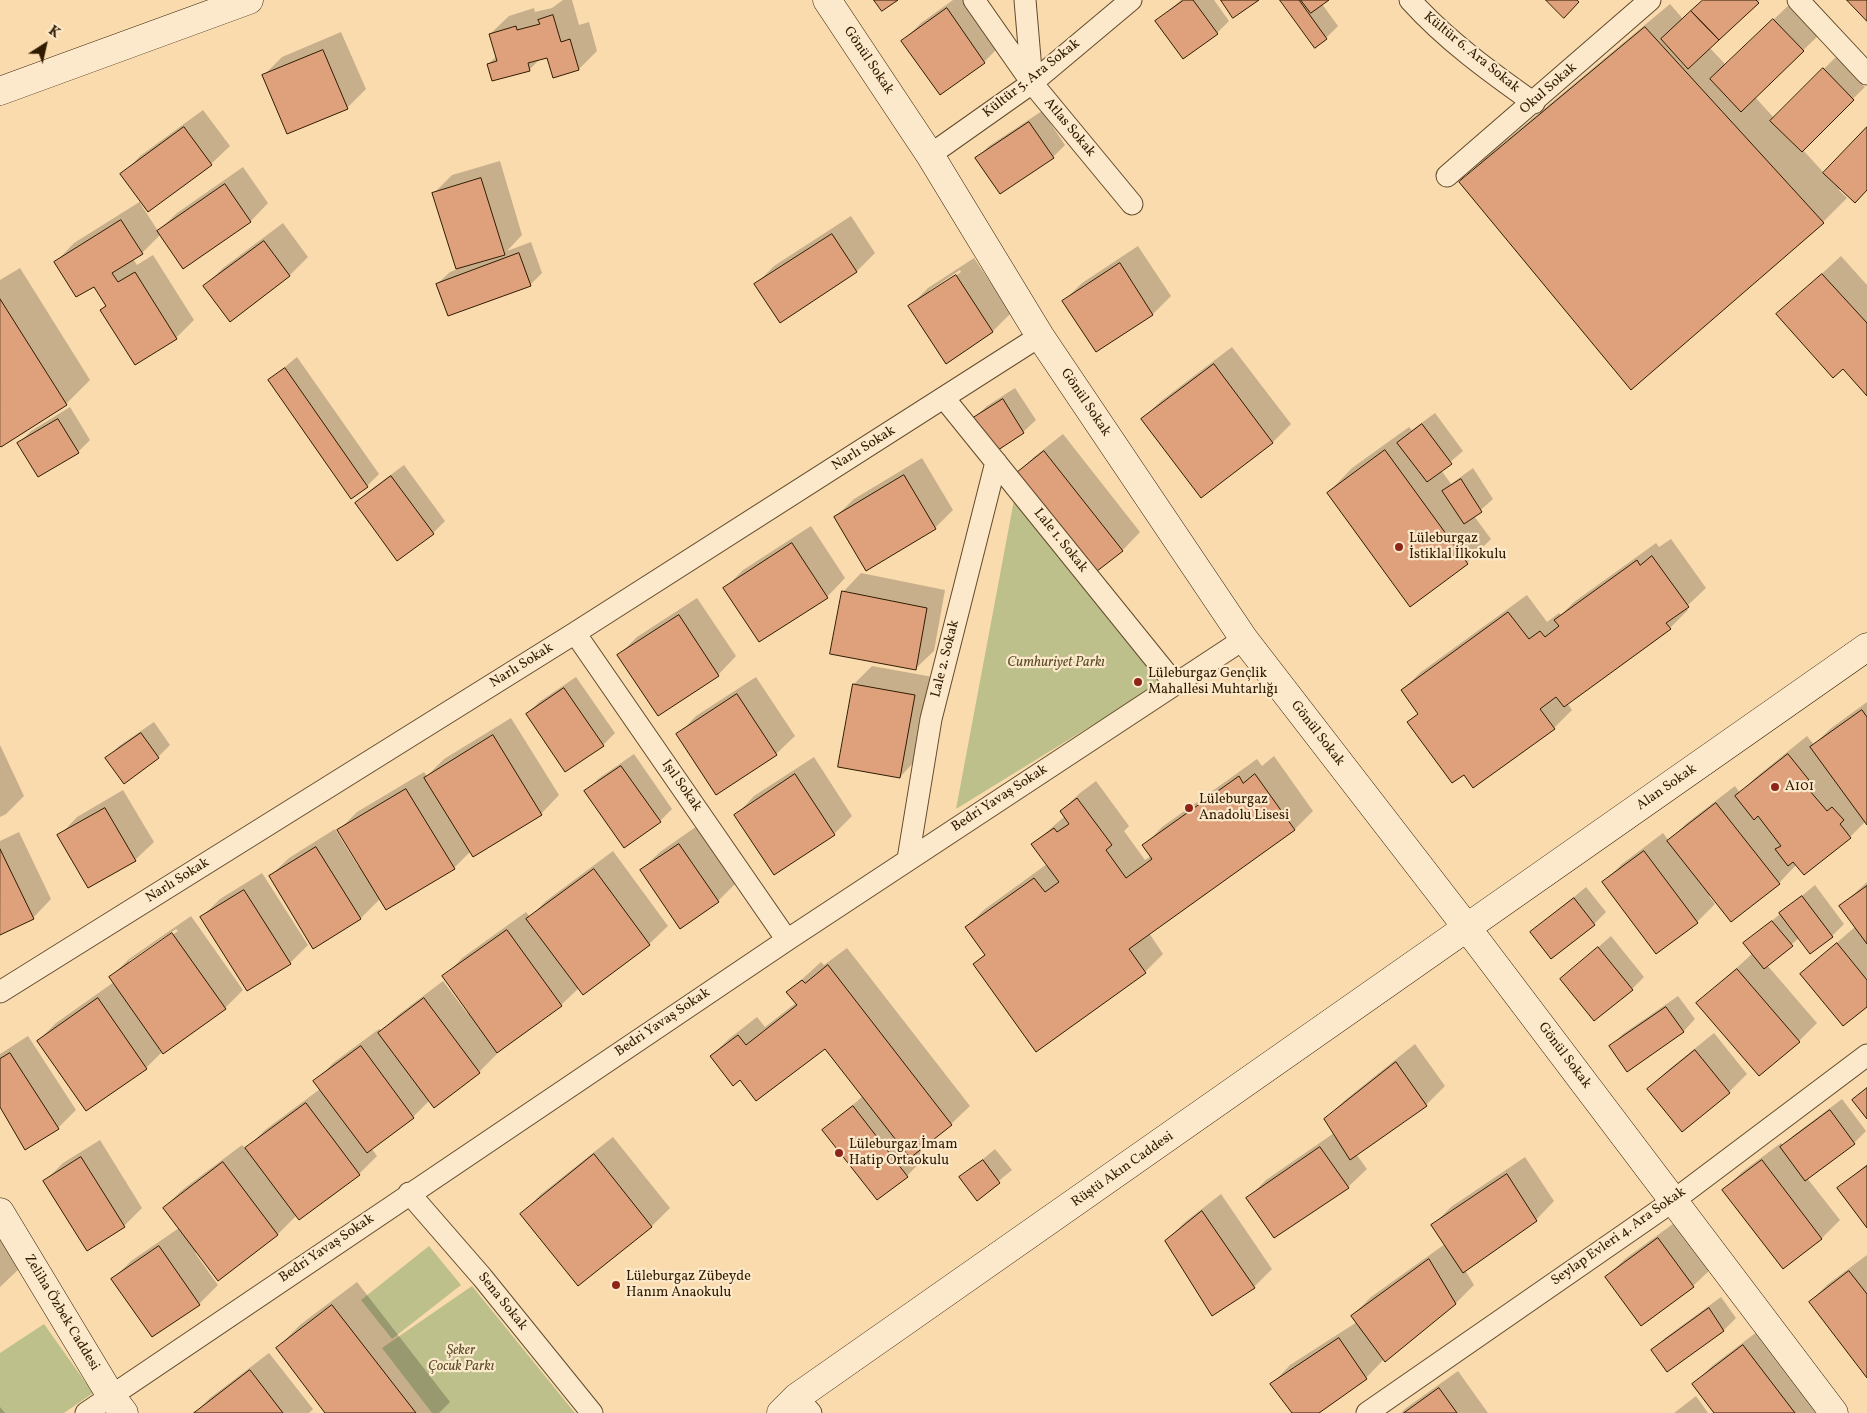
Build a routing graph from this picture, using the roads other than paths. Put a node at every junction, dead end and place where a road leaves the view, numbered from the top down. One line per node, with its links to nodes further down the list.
1 (249, 0): 11 (street)
2 (827, 0): 13 (street, Gönül Sokak)
3 (974, 0): 10 (street, Atlas Sokak)
4 (1025, 0): 10 (street)
5 (1131, 0): 10 (street, Kültür 5. Ara Sokak)
6 (1410, 0): 12 (street, Kültür 6. Ara Sokak)
7 (1650, 0): 12 (street, Okul Sokak)
8 (1798, 0): 9 (street)
9 (1867, 74)
10 (1032, 83): 13 (street, Kültür 5. Ara Sokak); 15 (street, Atlas Sokak)
11 (0, 91)
12 (1534, 103): 14 (street, Okul Sokak)
13 (930, 155): 16 (street, Gönül Sokak)
14 (1447, 176)
15 (1132, 204)
16 (1040, 336): 17 (street, Narlı Sokak); 20 (street, Gönül Sokak)
17 (944, 398): 18 (street, Lale 1. Sokak); 19 (street, Narlı Sokak)
18 (996, 462): 22 (street, Lale 1. Sokak); 23 (street, Lale 2. Sokak)
19 (575, 633): 25 (street, Işıl Sokak); 26 (street, Narlı Sokak)
20 (1244, 639): 22 (street, Bedri Yavaş Sokak); 24 (street, Gönül Sokak)
21 (1867, 647): 24 (street, Alan Sokak)
22 (1175, 684): 23 (street, Bedri Yavaş Sokak)
23 (908, 859): 25 (street, Bedri Yavaş Sokak)
24 (1468, 929): 29 (street, Gönül Sokak); 32 (street, Rüştü Akın Caddesi)
25 (787, 940): 28 (street, Bedri Yavaş Sokak)
26 (0, 992)
27 (1867, 1055): 29 (street, Seylap Evleri 4. Ara Sokak)
28 (409, 1193): 31 (street, Bedri Yavaş Sokak); 34 (street, Sena Sokak)
29 (1673, 1201): 35 (street, Seylap Evleri 4. Ara Sokak); 36 (street, Gönül Sokak)
30 (0, 1212): 31 (street, Zeliha Özbek Caddesi)
31 (117, 1405): 33 (street, Bedri Yavaş Sokak)
32 (796, 1408)
33 (86, 1413)
34 (592, 1413)
35 (1367, 1413)
36 (1834, 1413)

